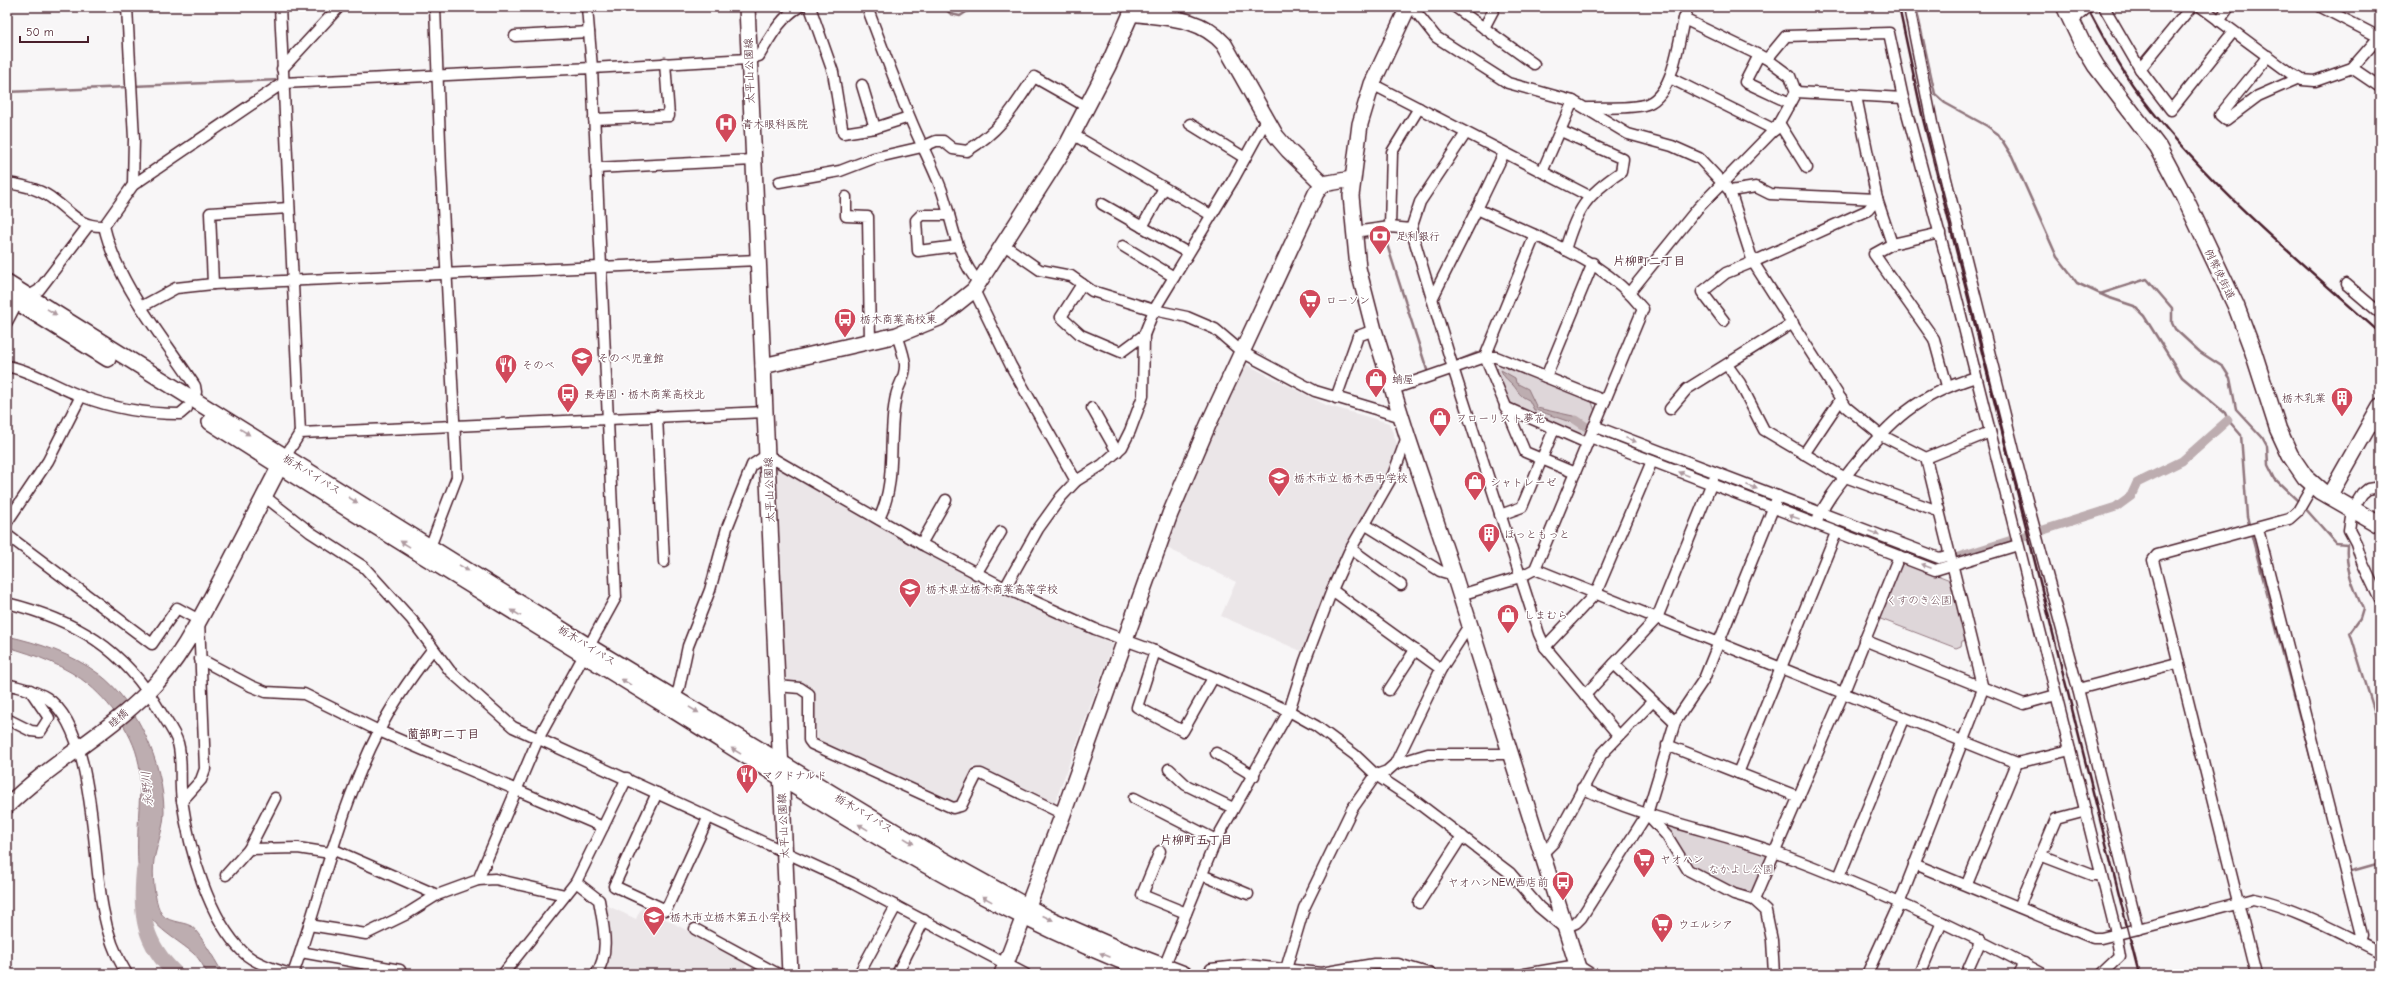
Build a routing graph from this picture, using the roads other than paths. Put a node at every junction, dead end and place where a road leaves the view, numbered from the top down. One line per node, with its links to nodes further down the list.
1 (127, 7): 75 (street)
2 (280, 7): 35 (street)
3 (339, 7): 35 (street)
4 (435, 7): 39 (street)
5 (587, 7): 27 (street)
6 (746, 7): 32 (street, 太平山公園線)
7 (799, 7): 32 (street)
8 (810, 7): 59 (street)
9 (867, 7): 54 (street)
10 (1408, 7): 43 (street)
11 (1412, 7): 49 (street)
12 (1455, 7): 26 (street)
13 (1495, 7): 26 (street)
14 (1688, 7): 24 (street)
15 (1909, 7): 226 (street)
16 (2088, 7): 23 (street)
17 (2104, 7): 38 (street)
18 (2191, 7): 38 (street)
19 (2201, 7): 25 (street)
20 (2229, 7): 25 (street)
21 (2321, 7): 37 (street)
22 (1133, 10): 51 (street); 55 (street)
23 (2068, 14): 168 (main road, 例幣使街道)
24 (1684, 20): 31 (street); 40 (street)
25 (2219, 21): 28 (street)
26 (1484, 28): 34 (street)
27 (589, 32): 29 (street); 36 (street)
28 (2233, 32): 30 (street); 38 (street)
29 (515, 36)
30 (2268, 56): 41 (street); 41 (street)
31 (1763, 57): 46 (street); 48 (street); 50 (street)
32 (748, 59): 33 (street); 66 (street, 太平山公園線)
33 (665, 64): 36 (street); 56 (street)
34 (1534, 64)
35 (282, 68): 42 (street)
36 (592, 68): 39 (street); 56 (street)
37 (2352, 68): 41 (street); 45 (street)
38 (2140, 69)
39 (438, 74): 42 (street); 104 (street)
40 (1670, 78): 53 (street); 58 (street)
41 (2299, 78)
42 (283, 83): 75 (street); 82 (street)
43 (1372, 84): 52 (street); 70 (street)
44 (862, 85): 59 (street)
45 (2380, 87)
46 (1796, 92): 47 (street); 50 (street)
47 (1856, 96): 48 (street); 80 (street)
48 (1903, 98): 92 (street)
49 (1573, 101): 53 (street); 60 (street)
50 (1790, 103): 58 (street)
51 (1087, 107): 62 (street); 63 (street)
52 (1419, 108): 61 (street); 89 (street)
53 (1588, 108): 71 (street)
54 (909, 117): 59 (street); 63 (street)
55 (1267, 118): 65 (street); 74 (street)
56 (594, 119): 67 (street)
57 (1190, 124): 65 (street)
58 (1777, 126): 68 (street); 71 (street)
59 (875, 128)
60 (1561, 131): 69 (street); 78 (street)
61 (1466, 133): 64 (street); 90 (street)
62 (1072, 134): 76 (street); 96 (street)
63 (922, 147): 72 (street); 84 (street)
64 (1504, 153): 69 (street); 83 (street)
65 (1245, 158): 85 (street)
66 (753, 160): 67 (street); 100 (street, 太平山公園線)
67 (596, 168): 103 (street)
68 (1807, 168)
69 (1542, 172): 78 (street)
70 (1352, 179): 74 (street); 91 (street)
71 (1722, 181): 77 (street); 112 (street)
72 (780, 182)
73 (7, 183): 86 (street)
74 (1323, 184): 125 (street)
75 (133, 185): 87 (street)
76 (1164, 188): 85 (street); 88 (street)
77 (1730, 191): 80 (street); 101 (street)
78 (1589, 196): 98 (street)
79 (846, 197): 124 (street)
80 (1877, 199): 94 (street); 101 (street)
81 (1102, 204): 88 (street)
82 (289, 208): 106 (street); 108 (street)
83 (1477, 209): 93 (street); 114 (street)
84 (949, 215): 95 (street); 95 (street)
85 (1211, 215): 99 (street)
86 (88, 226): 87 (street); 113 (street)
87 (104, 226): 115 (street)
88 (1142, 227): 99 (street)
89 (1390, 227): 90 (street); 91 (street)
90 (1411, 228): 114 (street)
91 (1354, 232): 121 (street)
92 (1940, 233): 94 (street); 131 (street)
93 (1535, 235): 98 (street); 126 (street)
94 (1892, 244): 133 (street)
95 (957, 246): 111 (street)
96 (1004, 246): 109 (street); 111 (street)
97 (1123, 246): 105 (street)
98 (1565, 250): 102 (street)
99 (1188, 253): 105 (street)
100 (758, 260): 103 (street); 129 (street, 太平山公園線)
101 (1754, 262): 118 (street); 120 (street)
102 (1593, 263): 112 (street); 132 (street)
103 (600, 267): 104 (street); 147 (street)
104 (447, 273): 106 (street); 148 (street)
105 (1174, 277): 116 (street)
106 (292, 279): 108 (street); 152 (street)
107 (7, 283): 113 (street, 栃木バイパス)
108 (213, 284): 115 (street)
109 (1082, 284): 116 (street); 123 (street)
110 (2346, 284): 117 (street)
111 (977, 287): 122 (street); 166 (street)
112 (1630, 292): 138 (street)
113 (17, 298): 119 (street); 139 (street, 栃木バイパス)
114 (1432, 299): 130 (street)
115 (140, 307): 139 (street)
116 (1154, 310): 123 (street); 125 (street)
117 (2380, 313)
118 (1724, 321)
119 (7, 322)
120 (1793, 323): 127 (street); 137 (street)
121 (1374, 330): 134 (street); 136 (street)
122 (897, 335): 124 (street); 179 (street)
123 (1144, 335): 156 (street)
124 (870, 341): 129 (street)
125 (1242, 352): 136 (street); 210 (street)
126 (1485, 357): 130 (street); 132 (street); 141 (street)
127 (1727, 365): 143 (street); 157 (street)
128 (7, 366): 135 (street)
129 (763, 366): 144 (street, 太平山公園線)
130 (1453, 368): 134 (street); 178 (street)
131 (1976, 376): 133 (street); 151 (street)
132 (1546, 377): 138 (street)
133 (1946, 386): 153 (street)
134 (1393, 389): 146 (street)
135 (81, 396): 139 (street); 180 (street)
136 (1336, 398): 146 (street)
137 (1841, 400): 153 (street); 157 (street)
138 (1605, 401): 149 (street)
139 (190, 404): 162 (street, 栃木バイパス)
140 (2380, 406): 172 (street)
141 (1505, 407): 150 (street); 160 (street)
142 (1092, 408): 156 (street)
143 (1670, 409)
144 (765, 412): 145 (street); 158 (street, 太平山公園線)
145 (657, 416): 147 (street); 194 (street)
146 (1402, 417): 154 (street)
147 (607, 418): 148 (street); 216 (street)
148 (454, 425): 152 (street); 190 (street)
149 (1594, 426): 155 (street); 164 (street, one-way to 164)
150 (1554, 428): 155 (street); 160 (street)
151 (1990, 432): 159 (street); 189 (street)
152 (300, 433): 162 (street)
153 (1879, 434): 159 (street); 165 (street)
154 (1407, 435): 182 (street); 197 (street)
155 (1588, 440): 161 (street); 163 (street)
156 (1117, 452): 166 (street)
157 (1804, 454): 165 (street)
158 (767, 456): 179 (street); 224 (street, 太平山公園線); 234 (street)
159 (1926, 458): 175 (street)
160 (1542, 459): 163 (street); 178 (street)
161 (1652, 461): 167 (street, one-way to 161); 202 (street)
162 (282, 462): 170 (street, 睦橋); 190 (street, 栃木バイパス, one-way to 190); 216 (street, 栃木バイパス, one-way to 162)
163 (1575, 473): 195 (street)
164 (1718, 473): 167 (street); 171 (street, one-way to 171)
165 (1845, 477): 175 (street); 177 (street)
166 (1076, 482): 200 (street)
167 (1711, 485): 174 (street); 206 (street)
168 (2314, 485): 172 (main road, 例幣使街道); 184 (street)
169 (2380, 487): 176 (street)
170 (264, 496): 207 (street, 睦橋); 213 (street)
171 (1778, 496): 174 (street); 177 (street)
172 (2329, 496): 176 (main road, 例幣使街道)
173 (946, 500): 188 (street)
174 (1773, 509): 181 (street, one-way to 174); 211 (street)
175 (1939, 509): 193 (street)
176 (2352, 510): 183 (main road, 例幣使街道); 204 (street)
177 (1821, 513): 181 (street); 193 (street, one-way to 193)
178 (1500, 515): 198 (street)
179 (879, 519): 188 (street)
180 (7, 522)
181 (1816, 524): 186 (street)
182 (1366, 525): 191 (street); 197 (street)
183 (2380, 525)
184 (2258, 528): 218 (street); 307 (street)
185 (1001, 532): 196 (street)
186 (1836, 533): 192 (street); 220 (street)
187 (7, 535): 207 (street)
188 (921, 544): 196 (street)
189 (2018, 545): 193 (street); 232 (street)
190 (430, 547): 216 (street, 栃木バイパス, one-way to 216)
191 (1351, 550): 199 (street); 201 (street)
192 (1898, 556): 193 (street, one-way to 192); 209 (street)
193 (1952, 559): 225 (street)
194 (664, 562)
195 (1535, 569): 198 (street); 202 (street)
196 (976, 574): 200 (street)
197 (1454, 575): 203 (street)
198 (1520, 576): 203 (street); 212 (street)
199 (1401, 585)
200 (1005, 588): 210 (street)
201 (1332, 590): 214 (street); 235 (street)
202 (1596, 593): 206 (street); 212 (street)
203 (1460, 595): 208 (street)
204 (2380, 600)
205 (7, 603): 229 (street)
206 (1657, 618): 211 (street); 219 (street)
207 (200, 620): 217 (street); 229 (street, 睦橋)
208 (1470, 624): 221 (street); 247 (street)
209 (1864, 640): 225 (street); 230 (street)
210 (1124, 641): 215 (street); 267 (street)
211 (1718, 643): 220 (street); 238 (street)
212 (1545, 647): 231 (street)
213 (432, 650): 239 (street); 241 (street)
214 (1415, 650): 221 (street); 228 (street)
215 (1155, 651): 222 (street); 222 (street)
216 (587, 652): 234 (street, 栃木バイパス); 241 (street)
217 (200, 660): 239 (street); 263 (street)
218 (2177, 662): 226 (street); 293 (street)
219 (1614, 664): 231 (street); 233 (street)
220 (1781, 668): 230 (street); 252 (street)
221 (1441, 669): 250 (street)
222 (1213, 678): 235 (street)
223 (7, 684): 227 (street)
224 (777, 686): 248 (street, 太平山公園線); 267 (street)
225 (1983, 689): 232 (street); 242 (street)
226 (2078, 689): 304 (street)
227 (30, 690): 236 (street); 244 (street)
228 (1389, 690)
229 (146, 694): 244 (street, 睦橋); 263 (street)
230 (1843, 694): 237 (street); 260 (street)
231 (1584, 695): 240 (street)
232 (2056, 695): 245 (street)
233 (1652, 702): 238 (street); 240 (street)
234 (672, 703): 248 (street, 栃木バイパス, one-way to 248); 256 (street, 栃木バイパス, one-way to 234)
235 (1289, 712): 253 (street); 254 (street)
236 (7, 719)
237 (1904, 719): 242 (street); 284 (street)
238 (1675, 722): 243 (street)
239 (379, 731): 258 (street); 275 (street)
240 (1619, 736): 257 (street)
241 (538, 739): 255 (street); 258 (street)
242 (1962, 742): 249 (street); 280 (street)
243 (1667, 745): 252 (street); 268 (street)
244 (79, 749): 264 (street, 睦橋); 316 (street)
245 (2070, 750): 249 (street); 266 (street)
246 (1216, 753): 254 (street)
247 (1510, 754): 250 (street); 278 (street)
248 (780, 763): 256 (street, 太平山公園線); 297 (street, 栃木バイパス, one-way to 297)
249 (2017, 763): 287 (street)
250 (1394, 764): 253 (street)
251 (1169, 769): 265 (street)
252 (1738, 773): 260 (street)
253 (1376, 775): 271 (street); 315 (street)
254 (1254, 776): 265 (street)
255 (626, 778): 259 (street); 270 (street)
256 (781, 779): 274 (street, 太平山公園線); 297 (street, 栃木バイパス, one-way to 256)
257 (1582, 788): 268 (street); 278 (street)
258 (516, 789): 270 (street); 285 (street)
259 (657, 793): 269 (street); 269 (street)
260 (1799, 797): 277 (street)
261 (276, 798): 273 (street)
262 (1134, 798): 272 (street)
263 (182, 800): 317 (street)
264 (7, 806)
265 (1233, 808): 272 (street)
266 (2086, 811): 279 (street); 283 (street)
267 (1063, 814): 297 (street)
268 (1647, 814): 277 (street); 291 (street); 302 (street)
269 (708, 818): 274 (street)
270 (603, 827): 286 (street)
271 (1462, 836): 292 (street); 302 (street)
272 (1216, 840): 282 (street)
273 (250, 848): 275 (street); 281 (street)
274 (784, 850): 295 (street); 321 (street, 太平山公園線)
275 (331, 851): 289 (street); 301 (street)
276 (1160, 851): 298 (street)
277 (1776, 853): 284 (street); 291 (street)
278 (1541, 855): 302 (street)
279 (2040, 855): 283 (street); 296 (street)
280 (1914, 864): 287 (street); 294 (street)
281 (226, 875)
282 (1202, 875): 288 (street); 298 (street)
283 (2102, 875): 305 (street)
284 (1839, 877): 294 (street)
285 (478, 880): 289 (street); 290 (street)
286 (576, 882): 290 (street); 319 (street)
287 (1967, 884): 296 (street)
288 (1248, 894)
289 (437, 895): 301 (street)
290 (565, 895): 318 (street)
291 (1754, 900): 330 (street)
292 (1419, 903)
293 (2238, 903): 304 (street); 307 (street); 337 (street)
294 (1899, 904): 300 (street); 331 (street)
295 (896, 906): 299 (street); 322 (street)
296 (2019, 907): 305 (street)
297 (1025, 913): 311 (street); 314 (street, 栃木バイパス)
298 (1186, 914): 314 (street)
299 (924, 920): 311 (street); 323 (street)
300 (1942, 922): 306 (street); 332 (street)
301 (309, 925): 308 (street)
302 (1564, 928): 312 (street)
303 (694, 929): 320 (street)
304 (2138, 929): 305 (street)
305 (2116, 933): 336 (street)
306 (1980, 940): 310 (street); 333 (street)
307 (2359, 942): 309 (street)
308 (301, 952): 313 (street); 317 (street)
309 (2380, 952)
310 (2024, 963): 334 (street); 335 (street)
311 (1004, 969): 324 (street)
312 (1578, 969): 328 (street); 329 (street)
313 (400, 970)
314 (1159, 970): 325 (street, 栃木バイパス)
315 (1286, 970): 326 (street); 327 (street)
316 (127, 974)
317 (292, 974)
318 (503, 974)
319 (596, 974)
320 (778, 974)
321 (790, 974)
322 (859, 974)
323 (897, 974)
324 (1025, 974)
325 (1184, 974)
326 (1207, 974)
327 (1431, 974)
328 (1525, 974)
329 (1591, 974)
330 (1774, 974)
331 (1867, 974)
332 (1920, 974)
333 (1966, 974)
334 (2018, 974)
335 (2043, 974)
336 (2101, 974)
337 (2256, 974)

